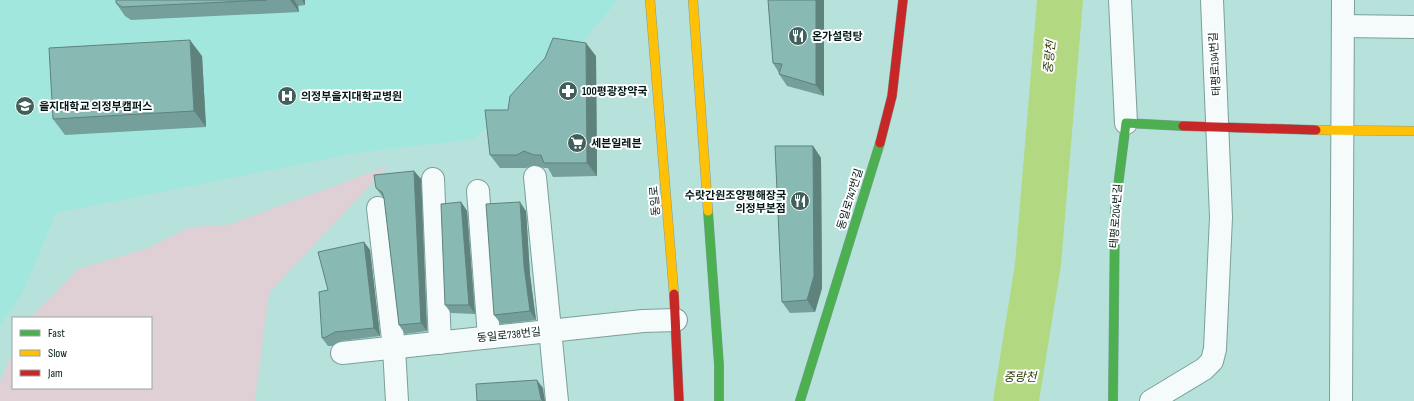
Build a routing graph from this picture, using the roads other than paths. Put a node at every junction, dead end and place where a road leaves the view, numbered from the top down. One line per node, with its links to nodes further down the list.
1 (650, 0): 17 (street, 동일로)
2 (693, 0): 26 (street)
3 (903, 0): 27 (street, 동일로747번길)
4 (1120, 0): 9 (street)
5 (1212, 0): 10 (street, 태평로194번길)
6 (1343, 0): 7 (street)
7 (1343, 26): 8 (street); 12 (street)
8 (1414, 27)
9 (1126, 123): 10 (street); 28 (street, 태평로204번길)
10 (1218, 128): 12 (street); 29 (street)
11 (1414, 131): 12 (street)
12 (1342, 132): 30 (street)
13 (535, 177): 18 (street)
14 (433, 179): 20 (street)
15 (478, 191): 19 (street)
16 (378, 208): 21 (street)
17 (676, 320): 18 (street, 동일로738번길); 25 (street, 동일로)
18 (550, 331): 19 (street, 동일로738번길); 24 (street)
19 (489, 337): 20 (street, 동일로738번길)
20 (440, 343): 21 (street, 동일로738번길)
21 (394, 348): 22 (street, 동일로738번길); 23 (street)
22 (342, 353)
23 (397, 401)
24 (557, 401)
25 (679, 401)
26 (719, 401)
27 (800, 401)
28 (1113, 401)
29 (1151, 401)
30 (1341, 401)

